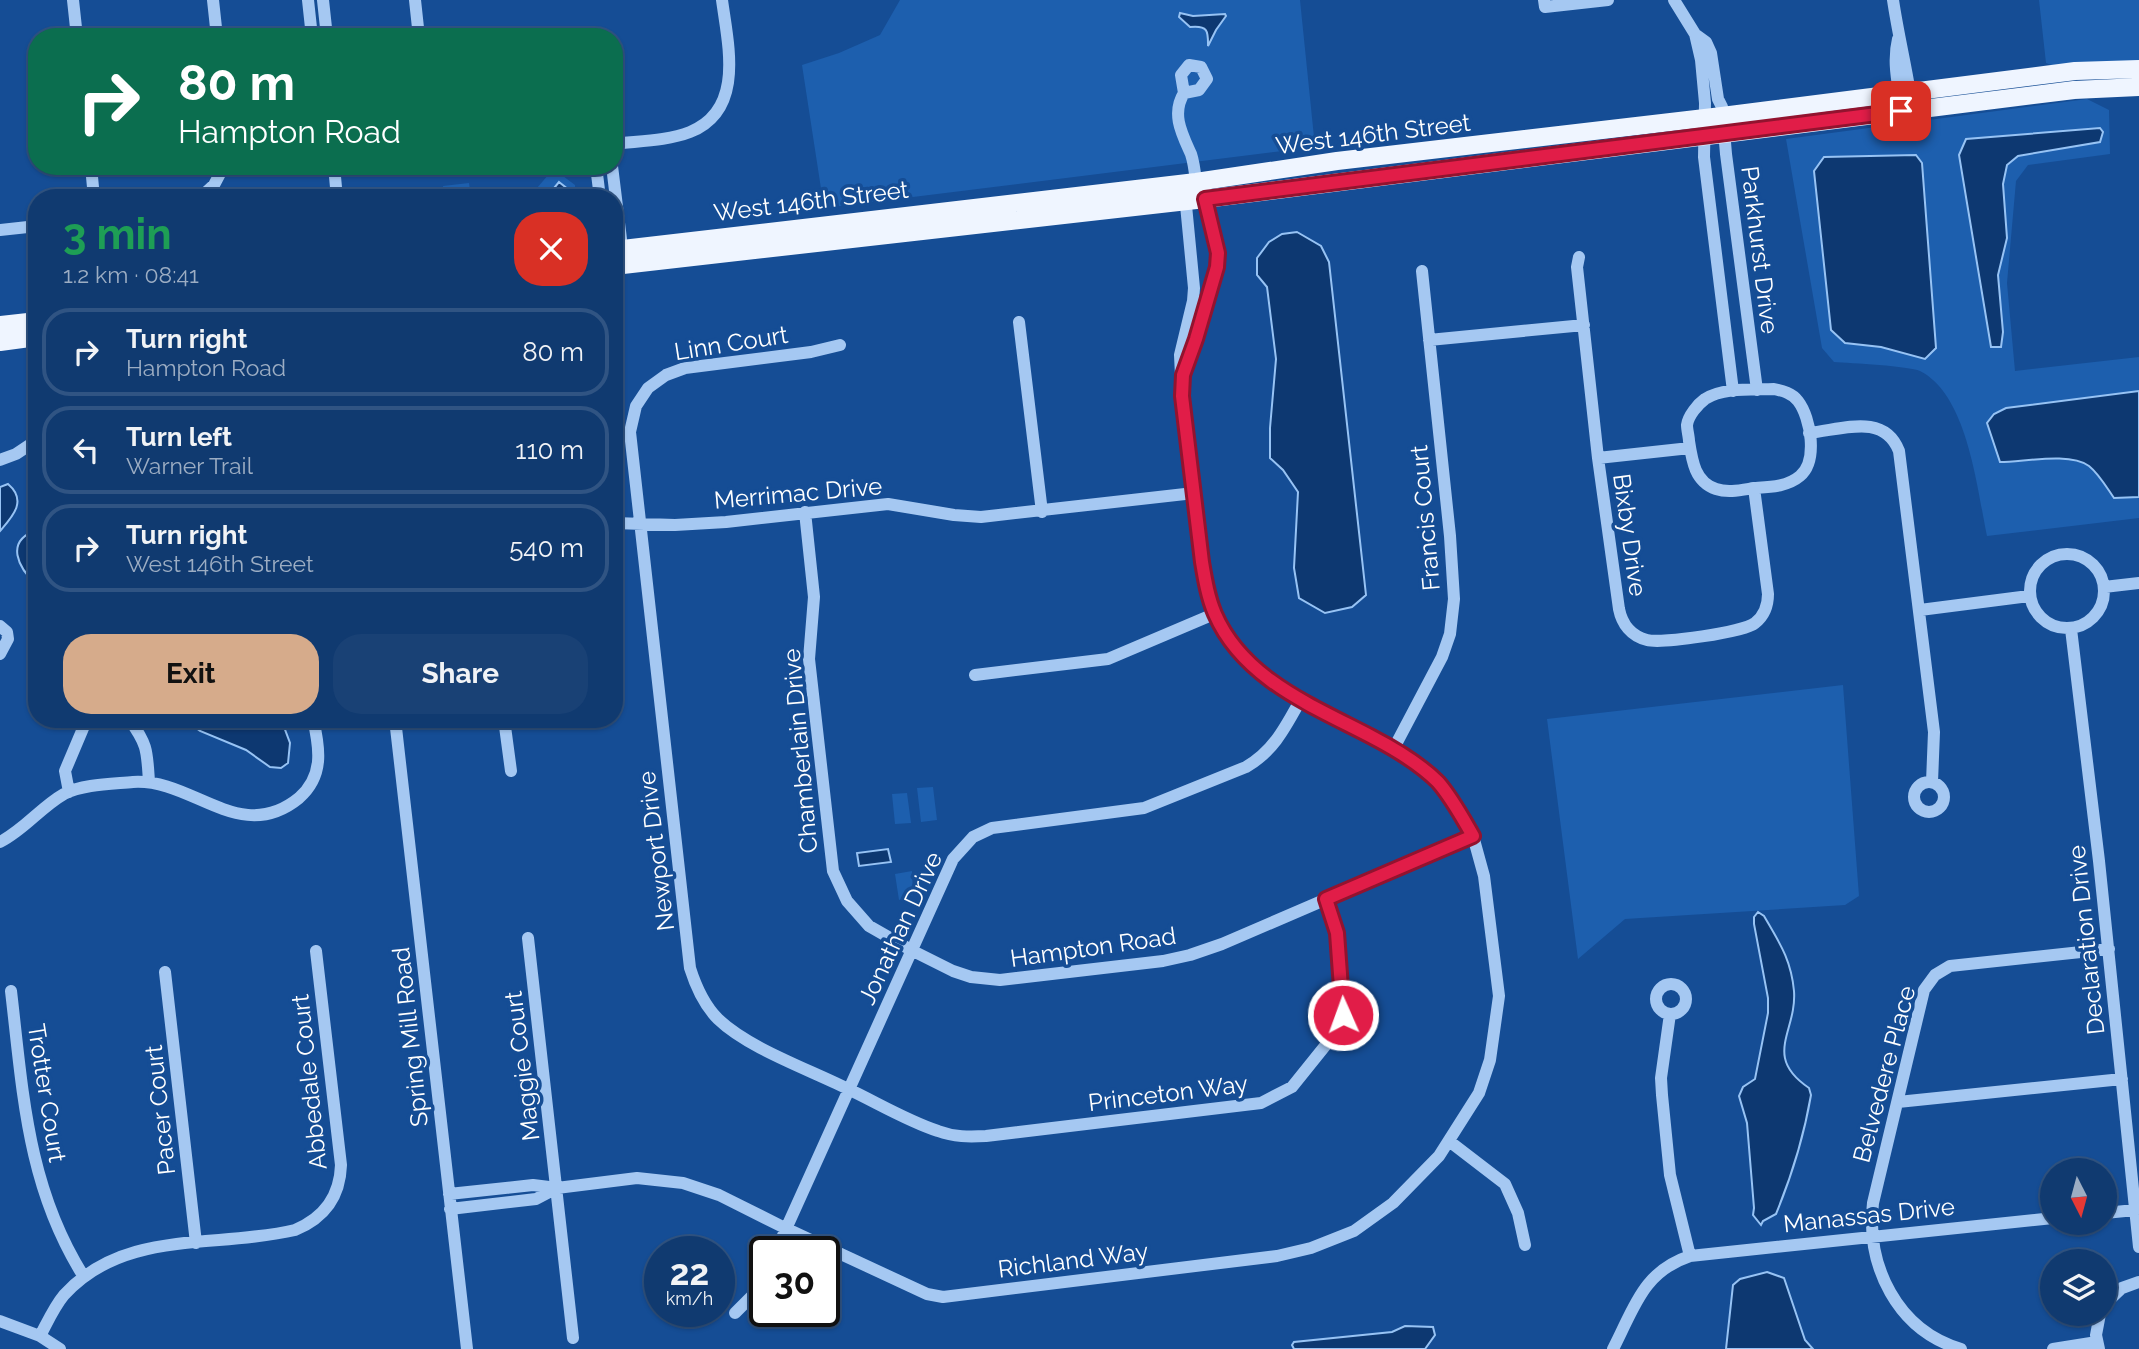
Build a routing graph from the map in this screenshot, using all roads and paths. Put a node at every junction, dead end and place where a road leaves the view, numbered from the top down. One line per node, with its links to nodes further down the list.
1 (73, 0): 11 (street)
2 (213, 0): 12 (street)
3 (308, 0): 13 (street)
4 (323, 0): 14 (street)
5 (415, 0): 15 (street)
6 (722, 0): 21 (street)
7 (1608, 0): 10 (street)
8 (1674, 0): 20 (street)
9 (1893, 0): 19 (street)
10 (1544, 3)
11 (76, 28)
12 (216, 28)
13 (311, 28)
14 (326, 28)
15 (418, 28)
16 (2139, 69): 19 (main road, West 146th Street)
17 (2139, 87): 19 (main road, West 146th Street)
18 (1184, 93): 22 (street)
19 (1906, 101): 20 (main road, West 146th Street)
20 (1714, 126): 22 (main road, West 146th Street); 37 (street, Parkhurst Drive); 38 (street, Parkhurst Drive)
21 (623, 143)
22 (1195, 189): 25 (main road, West 146th Street); 28 (street); 28 (street)
23 (28, 227): 24 (street)
24 (0, 230)
25 (623, 255)
26 (1578, 257): 32 (street, Bixby Drive)
27 (1422, 271): 34 (street, Francis Court)
28 (1200, 303): 45 (street, Richland Way)
29 (28, 322): 31 (main road)
30 (1019, 322): 47 (street)
31 (0, 325)
32 (1584, 325): 34 (street); 42 (street, Bixby Drive)
33 (28, 338): 35 (main road)
34 (1429, 340): 65 (street, Francis Court)
35 (0, 342)
36 (839, 345): 49 (street, Linn Court)
37 (1757, 390): 38 (street); 39 (street)
38 (1733, 391): 41 (street)
39 (1809, 433): 44 (street); 53 (street)
40 (28, 446): 43 (street)
41 (1690, 448): 42 (street); 44 (street)
42 (1598, 458): 44 (street, Bixby Drive)
43 (0, 460)
44 (1754, 488)
45 (1194, 493): 47 (street, Merrimac Drive); 54 (street, Richland Way)
46 (805, 512): 47 (street, Merrimac Drive); 49 (street, Merrimac Drive); 75 (street, Chamberlain Drive)
47 (1042, 512)
48 (623, 523): 49 (street, Merrimac Drive)
49 (639, 524): 81 (street, Newport Drive)
50 (2139, 583): 51 (street)
51 (2104, 587): 52 (street); 56 (street)
52 (2029, 596): 53 (street); 56 (street)
53 (1920, 610): 68 (street)
54 (1214, 614): 58 (street); 59 (street, Richland Way)
55 (0, 626): 57 (street)
56 (2071, 629): 74 (street, Declaration Drive)
57 (0, 654)
58 (975, 675)
59 (1301, 699): 65 (street, Richland Way); 75 (street, Jonathan Drive)
60 (83, 728): 69 (street)
61 (137, 728): 67 (street)
62 (315, 728): 67 (street)
63 (396, 728): 85 (street, Spring Mill Road)
64 (506, 728): 66 (street)
65 (1394, 748): 70 (street, Richland Way)
66 (510, 771)
67 (149, 782): 69 (street)
68 (1932, 782)
69 (69, 792): 71 (street)
70 (1473, 836): 72 (street, Hampton Road); 83 (street, Richland Way)
71 (0, 842)
72 (1326, 899): 75 (street, Hampton Road); 81 (street, Princeton Way)
73 (528, 939): 84 (street, Maggie Court)
74 (2109, 949): 80 (street, Declaration Drive); 82 (street, Belvedere Place)
75 (911, 950): 81 (street, Jonathan Drive)
76 (316, 951): 93 (street, Abbedale Court)
77 (166, 972): 93 (street, Pacer Court)
78 (11, 991): 97 (street, Trotter Court)
79 (1670, 1014): 96 (street)
80 (2122, 1079): 82 (street); 87 (street, Declaration Drive)
81 (849, 1089): 90 (street, Jonathan Drive)
82 (1898, 1101): 92 (street, Belvedere Place)
83 (1449, 1141): 90 (street, Richland Way); 94 (street)
84 (557, 1188): 85 (street, Richland Way); 86 (street); 90 (street, Richland Way); 105 (street, Maggie Court)
85 (449, 1194): 86 (street, Spring Mill Road)
86 (450, 1209): 108 (street, Spring Mill Road)
87 (2135, 1210): 88 (street); 95 (street, Declaration Drive)
88 (2118, 1212)
89 (2040, 1219): 92 (street, Manassas Drive)
90 (787, 1229): 91 (street, Jonathan Drive)
91 (784, 1236)
92 (1872, 1236): 96 (street, Manassas Drive); 110 (street, Belvedere Place)
93 (196, 1243): 97 (street, Abbedale Court)
94 (1525, 1245)
95 (2139, 1247)
96 (1690, 1256): 109 (street)
97 (84, 1277): 104 (street, Abbedale Court)
98 (2139, 1282): 99 (street)
99 (2117, 1293)
100 (749, 1299): 101 (street)
101 (735, 1313)
102 (0, 1321): 104 (street)
103 (2097, 1326): 106 (street)
104 (40, 1336): 107 (street)
105 (573, 1338)
106 (2098, 1345): 111 (street)
107 (60, 1349)
108 (467, 1349)
109 (1613, 1349)
110 (1961, 1349)
111 (2053, 1349)

